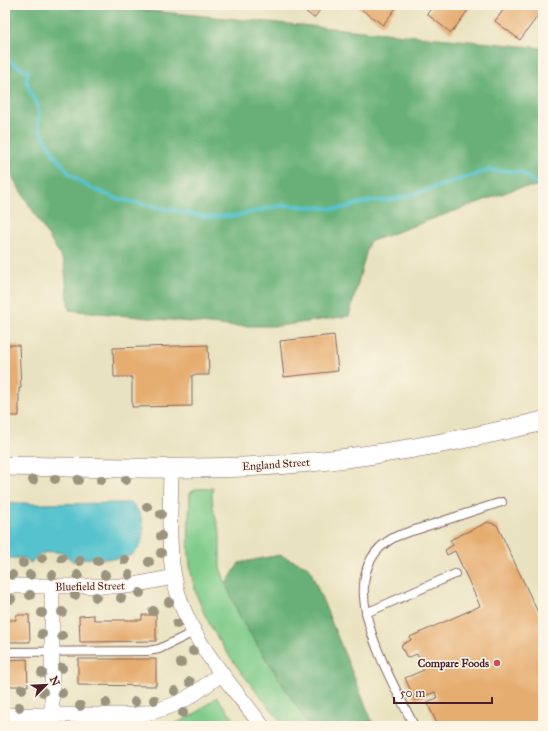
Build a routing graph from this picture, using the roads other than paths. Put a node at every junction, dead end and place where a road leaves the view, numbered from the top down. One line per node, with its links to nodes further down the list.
1 (543, 421): 3 (street, England Street)
2 (5, 466): 3 (street, England Street)
3 (171, 467): 6 (street)
4 (502, 502): 9 (lane)
5 (455, 574): 9 (lane)
6 (174, 577): 8 (street, Bluefield Street); 10 (street)
7 (5, 586): 8 (street, Bluefield Street)
8 (52, 586): 12 (street)
9 (366, 613): 17 (lane)
10 (194, 632): 12 (lane); 13 (street)
11 (5, 652): 12 (lane)
12 (53, 652): 15 (street)
13 (222, 673): 15 (street); 16 (street)
14 (5, 715): 15 (street)
15 (52, 721)
16 (262, 726)
17 (414, 726)

